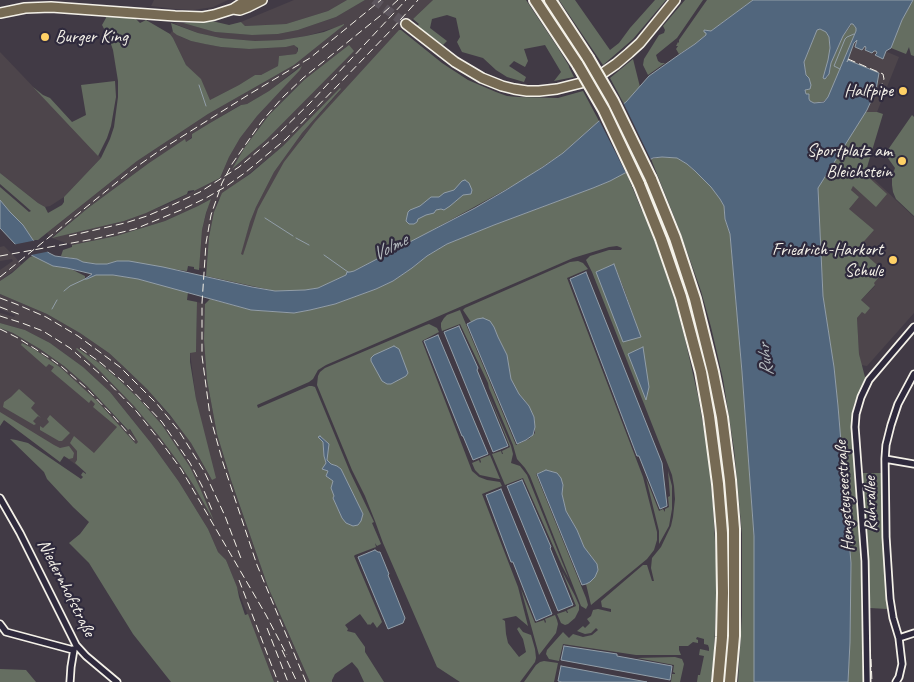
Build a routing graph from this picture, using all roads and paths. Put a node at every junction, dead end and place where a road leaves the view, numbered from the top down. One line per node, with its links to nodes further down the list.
1 (247, 0): 6 (main road)
2 (262, 0): 6 (main road)
3 (535, 0): 20 (highway, bridge)
4 (550, 0): 21 (highway, bridge)
5 (675, 0): 8 (main road)
6 (233, 9): 7 (main road)
7 (0, 13)
8 (406, 24)
9 (914, 327): 22 (street, Hengsteyseestraße)
10 (914, 374): 11 (street, Ruhrallee)
11 (886, 458): 12 (street); 16 (street, Ruhrallee)
12 (914, 464)
13 (0, 498): 17 (street, Niedernhofstraße)
14 (0, 624): 17 (street)
15 (914, 633): 16 (street)
16 (899, 638): 23 (street, Ruhrallee)
17 (74, 647): 18 (street); 19 (street, Niedernhofstraße)
18 (70, 682)
19 (117, 682)
20 (718, 682)
21 (730, 682)
22 (867, 682)
23 (896, 682)

